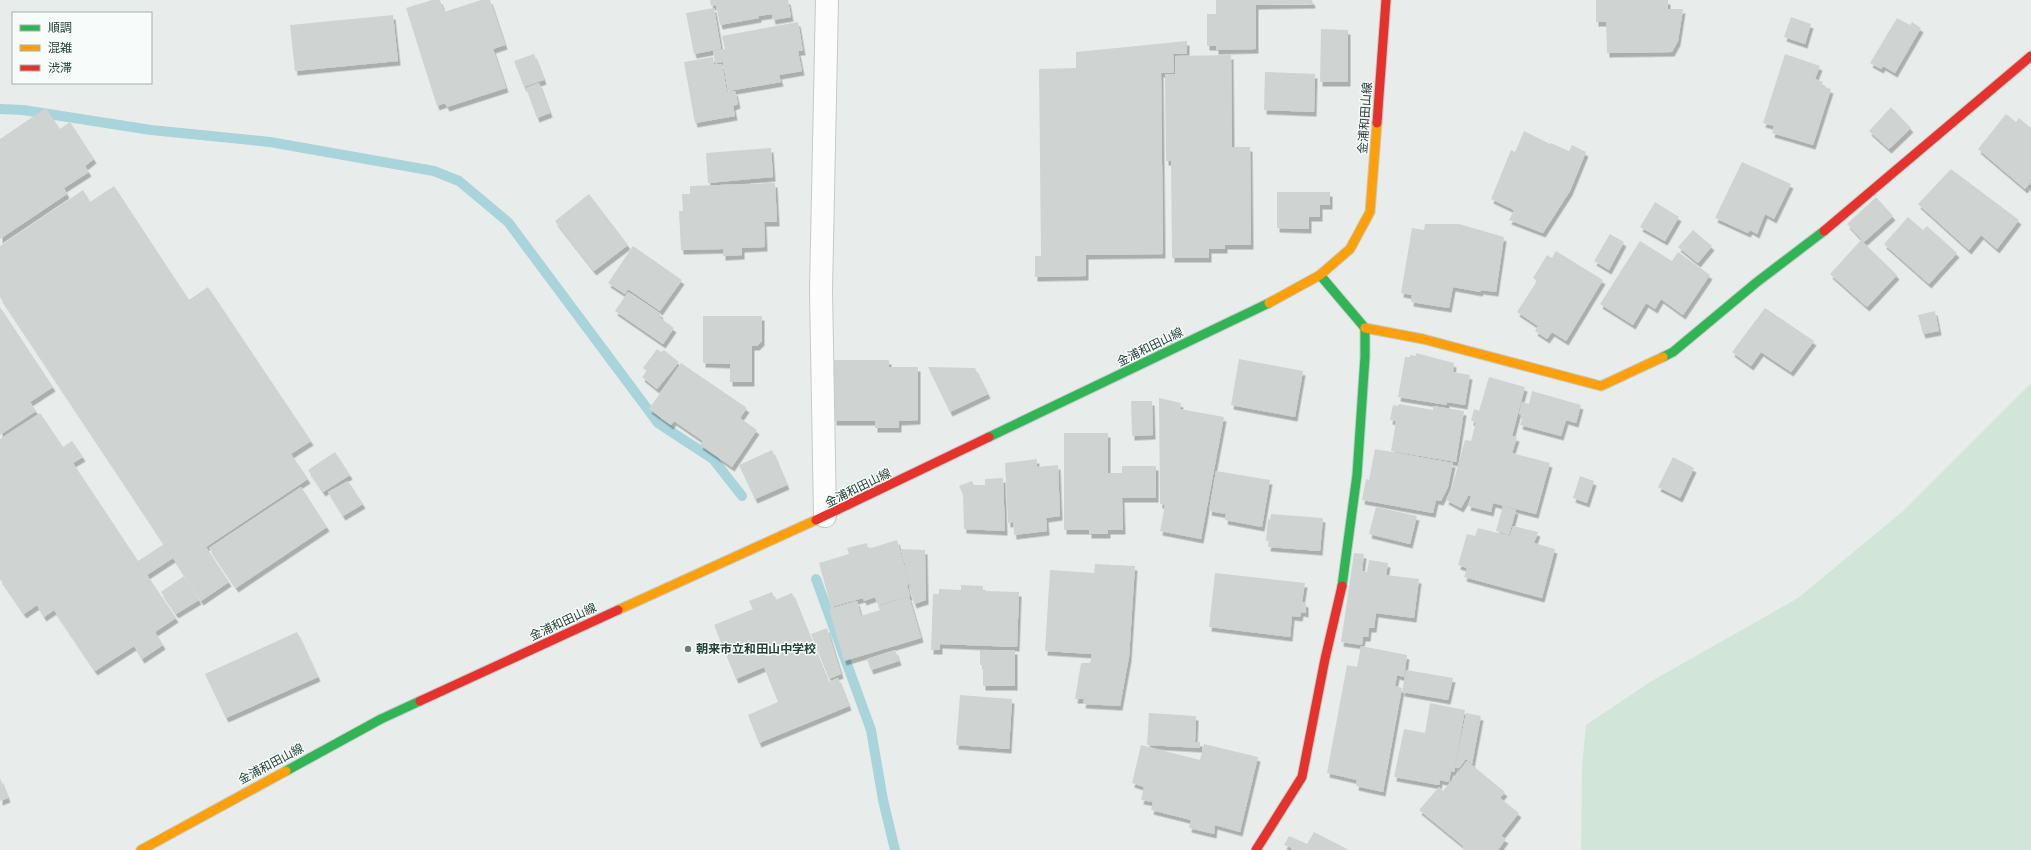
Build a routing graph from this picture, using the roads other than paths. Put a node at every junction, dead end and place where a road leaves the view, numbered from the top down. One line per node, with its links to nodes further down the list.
1 (827, 0): 6 (street)
2 (1386, 0): 4 (main road, 金浦和田山線)
3 (2031, 56): 5 (main road)
4 (1320, 275): 5 (main road); 6 (main road, 金浦和田山線)
5 (1365, 328): 8 (main road)
6 (825, 516): 7 (main road, 金浦和田山線)
7 (141, 850)
8 (1256, 850)

